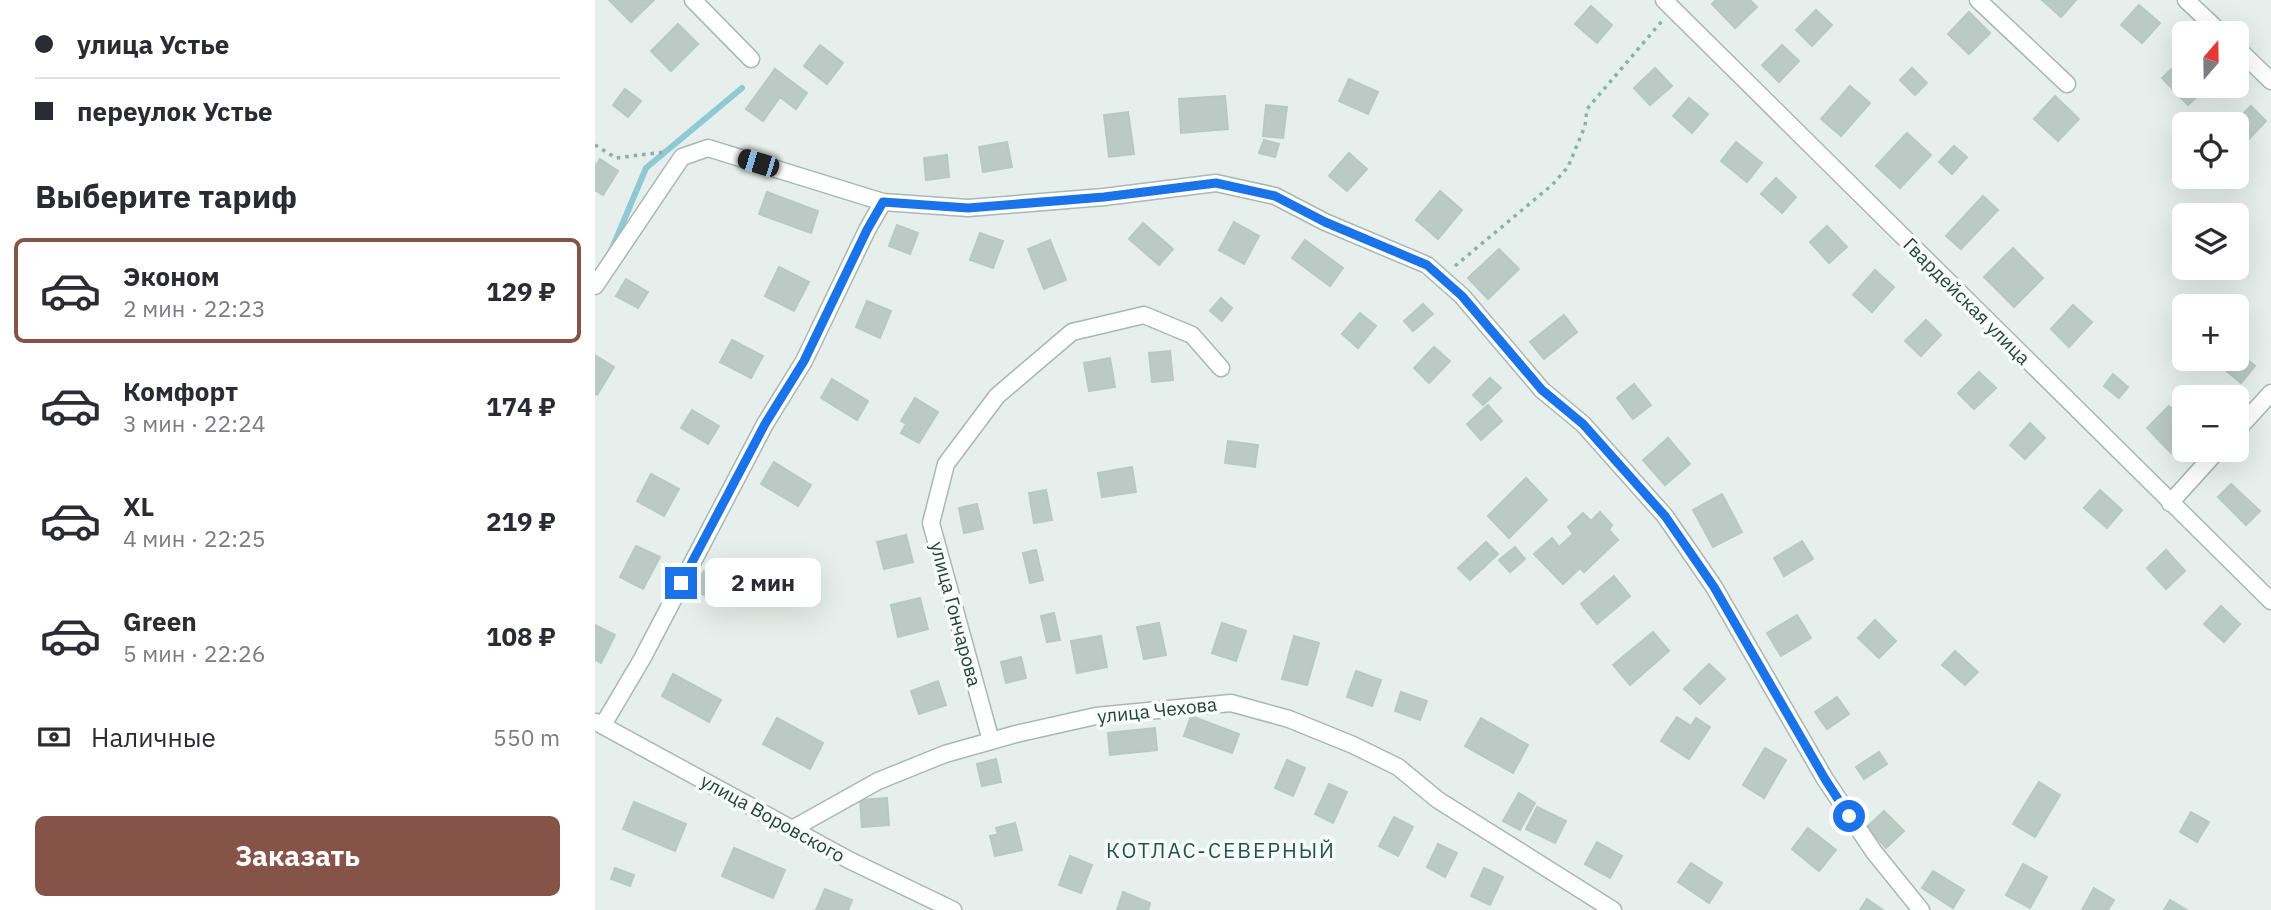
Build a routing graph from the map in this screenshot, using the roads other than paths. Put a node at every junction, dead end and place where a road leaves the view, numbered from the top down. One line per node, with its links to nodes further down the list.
1 (693, 0): 6 (street)
2 (1978, 0): 9 (street)
3 (2186, 0): 5 (street)
4 (1668, 4): 16 (street, Гвардейская улица)
5 (2208, 21)
6 (751, 59)
7 (2249, 60): 8 (street)
8 (2271, 81)
9 (2067, 84)
10 (883, 202): 11 (street); 18 (street); 23 (street)
11 (595, 286)
12 (1221, 368): 19 (street, улица Гончарова)
13 (2271, 393): 14 (street)
14 (2249, 417)
15 (2207, 462): 16 (street)
16 (2170, 503): 17 (street, Гвардейская улица)
17 (2271, 601)
18 (599, 724): 20 (street, улица Воровского)
19 (991, 741): 20 (street, улица Чехова); 22 (street, улица Чехова)
20 (793, 828): 21 (street, улица Воровского)
21 (953, 910)
22 (1613, 910)
23 (1921, 910)

